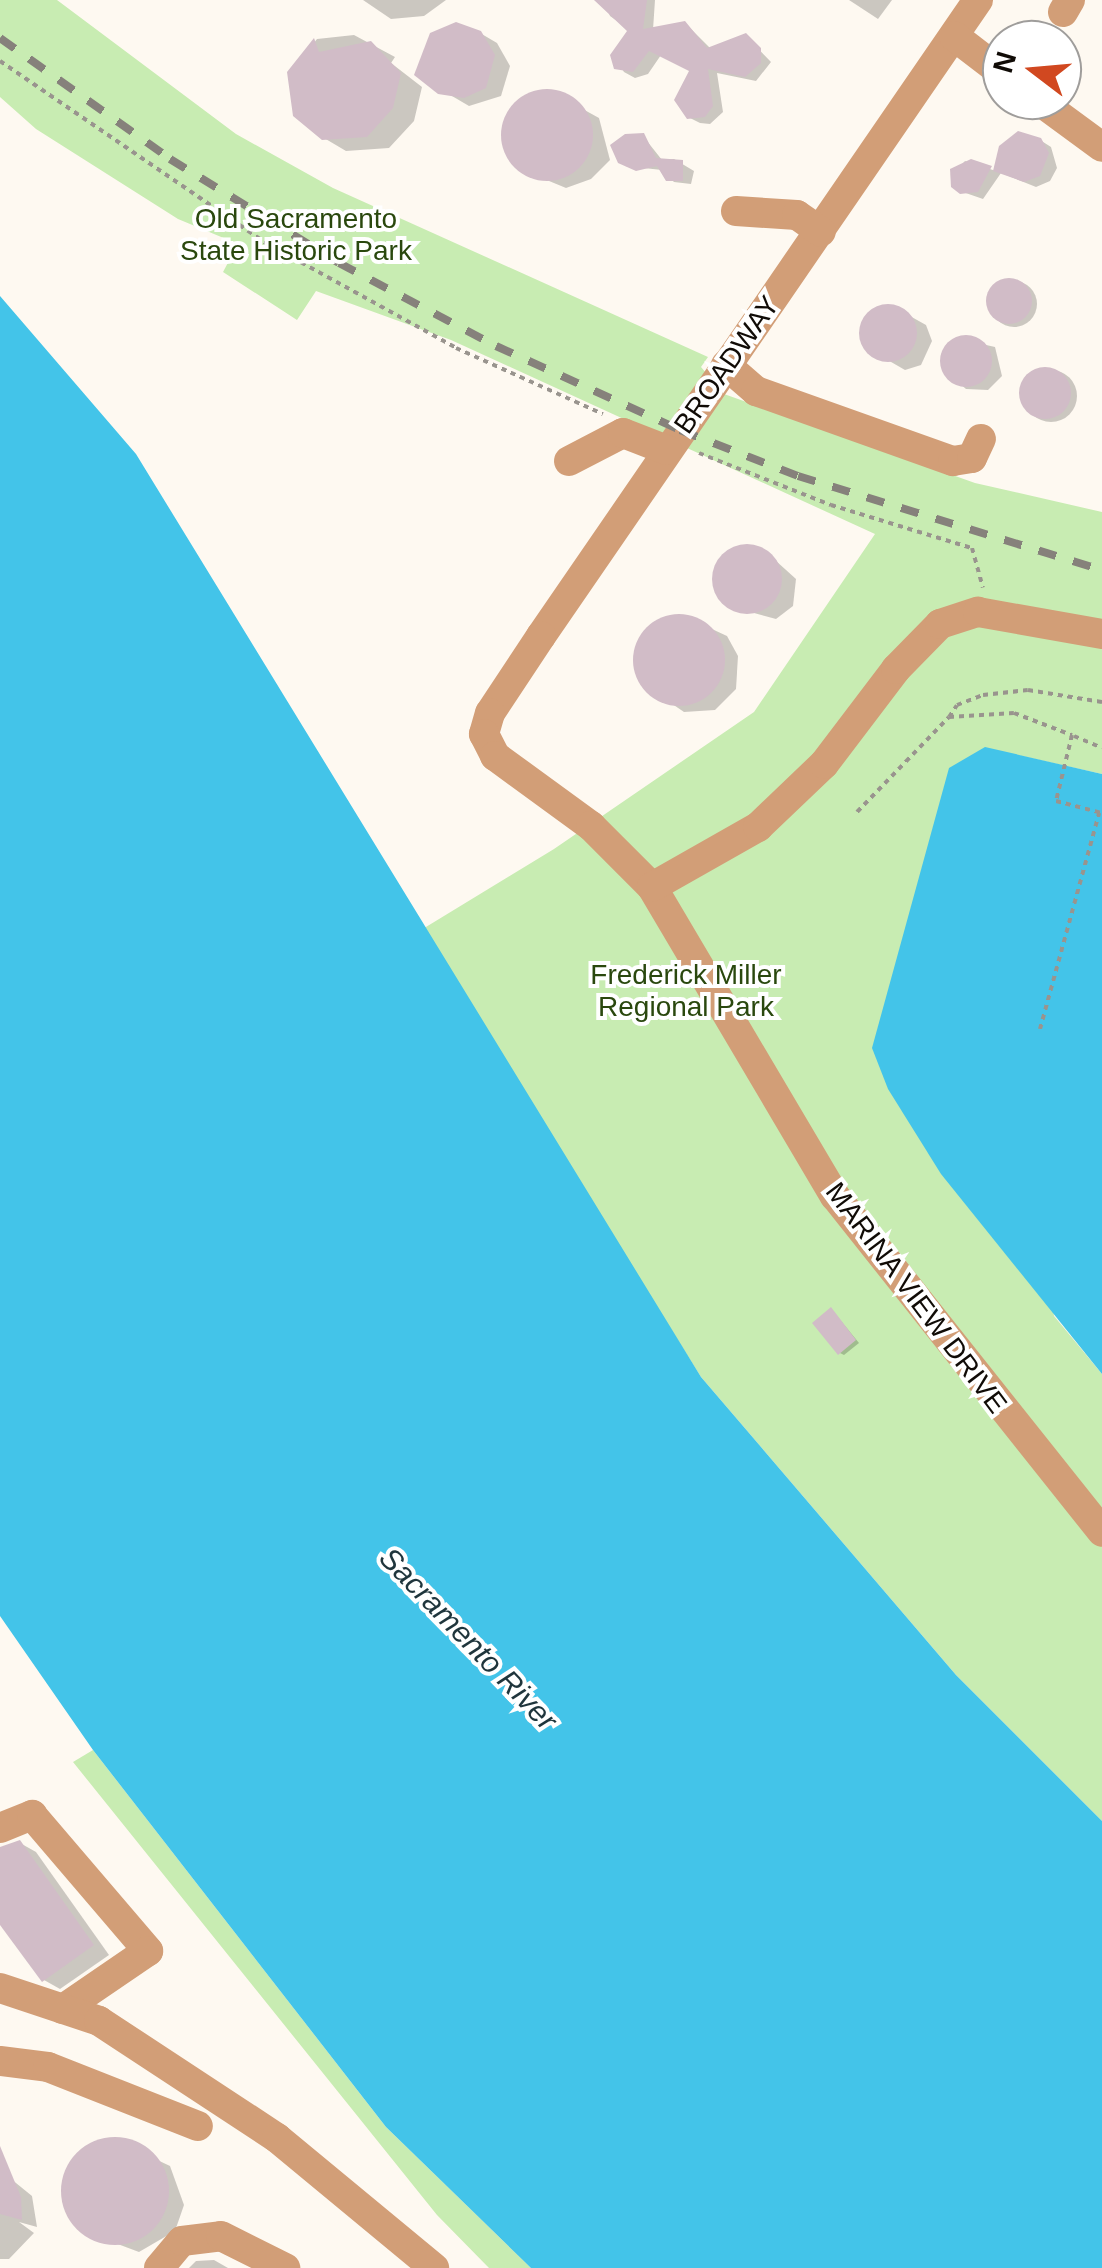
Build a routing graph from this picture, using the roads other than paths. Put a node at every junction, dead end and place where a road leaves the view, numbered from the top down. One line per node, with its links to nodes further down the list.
1 (978, 0): 2 (street, BROADWAY)
2 (954, 36): 3 (street); 7 (street, BROADWAY)
3 (982, 57)
4 (1065, 120): 5 (street)
5 (1102, 147)
6 (736, 211): 7 (street)
7 (820, 232): 8 (street, BROADWAY)
8 (726, 365): 9 (street); 10 (street, BROADWAY)
9 (981, 439)
10 (670, 445): 11 (street); 13 (street, BROADWAY)
11 (569, 461)
12 (1102, 634): 14 (street)
13 (484, 734): 14 (street, MARINA VIEW DRIVE)
14 (652, 887): 15 (street, MARINA VIEW DRIVE)
15 (1102, 1532)
16 (0, 1828): 18 (street)
17 (0, 1988): 18 (street)
18 (63, 2009): 23 (street)
19 (0, 2061): 20 (street)
20 (198, 2126)
21 (160, 2268): 22 (street)
22 (285, 2268)
23 (434, 2268)

